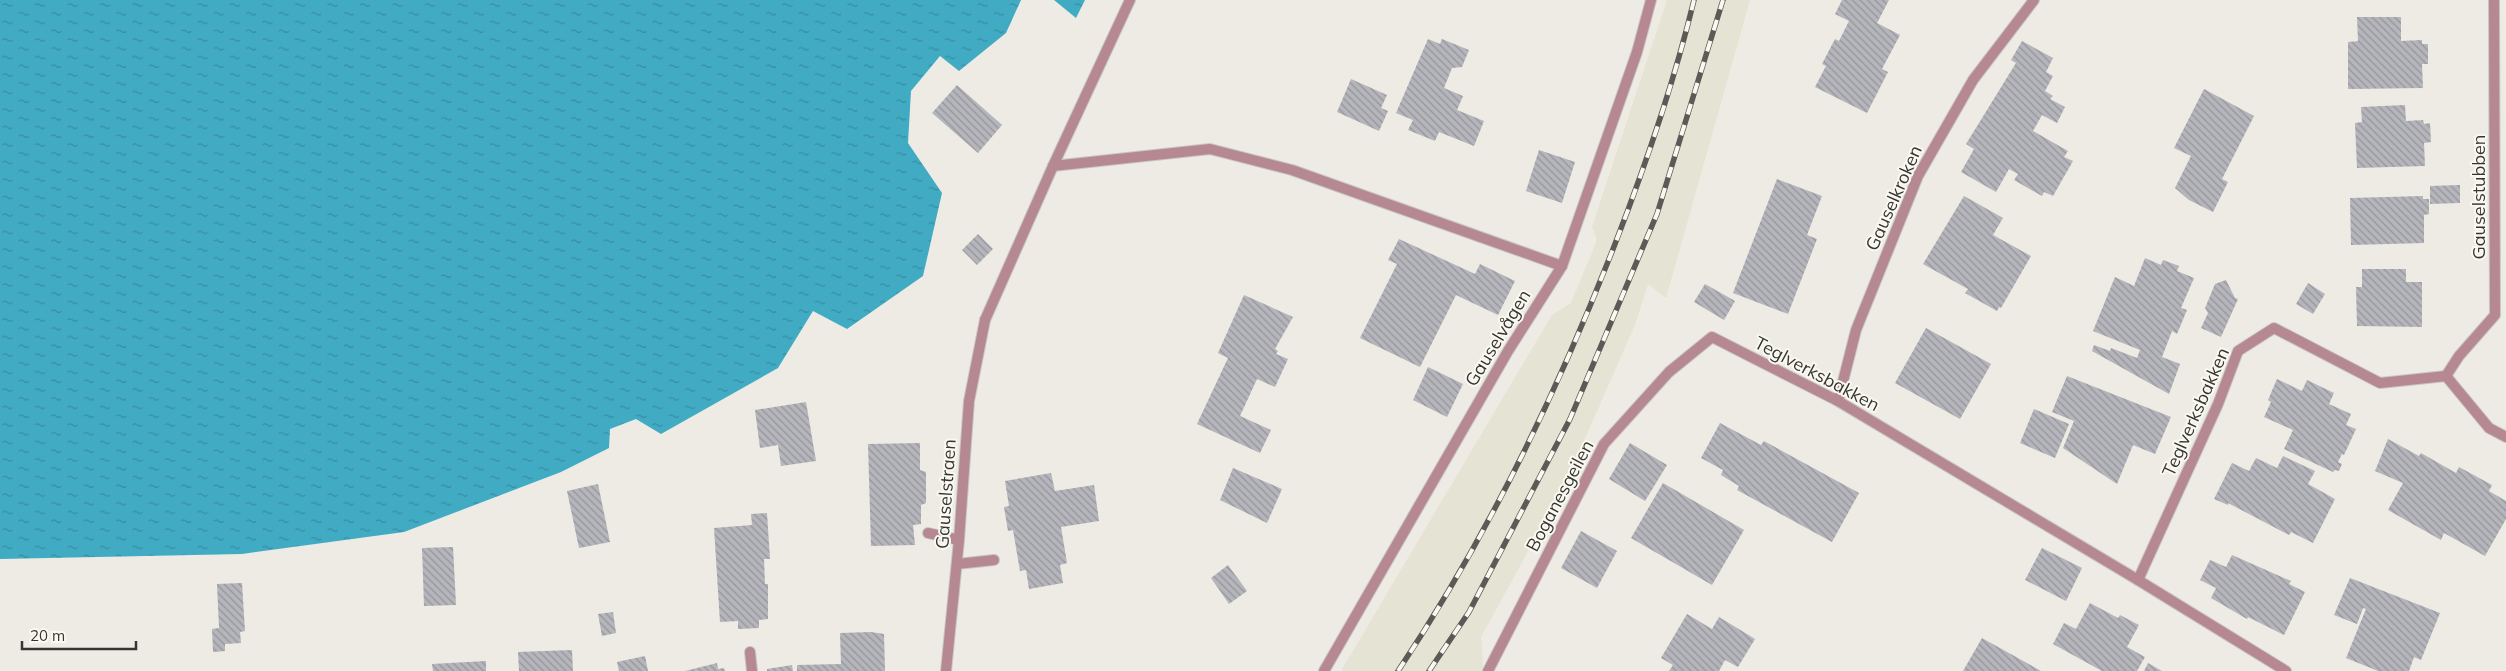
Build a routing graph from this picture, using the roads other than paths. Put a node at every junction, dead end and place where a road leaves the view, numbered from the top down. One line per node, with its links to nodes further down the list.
1 (1130, 0): 5 (street, Gauselstraen)
2 (1651, 0): 6 (street, Gauselvågen)
3 (2034, 0): 9 (street, Gauselkroken)
4 (2494, 0): 8 (street, Gauselstubben)
5 (1053, 166): 6 (street); 12 (street, Gauselstraen)
6 (1562, 266): 19 (street, Gauselvågen)
7 (1712, 337): 9 (street, Teglverksbakken); 20 (street, Boganesgeilen)
8 (2446, 376): 10 (street); 15 (street, Teglverksbakken)
9 (1838, 401): 15 (street, Teglverksbakken)
10 (2506, 437)
11 (928, 533): 12 (street)
12 (959, 540): 14 (street, Gauselstraen)
13 (994, 560): 14 (street)
14 (957, 564): 18 (street, Gauselstraen)
15 (2138, 580): 21 (street, Teglverksbakken)
16 (750, 652): 17 (street)
17 (752, 671)
18 (946, 671)
19 (1324, 671)
20 (1488, 671)
21 (2286, 671)

